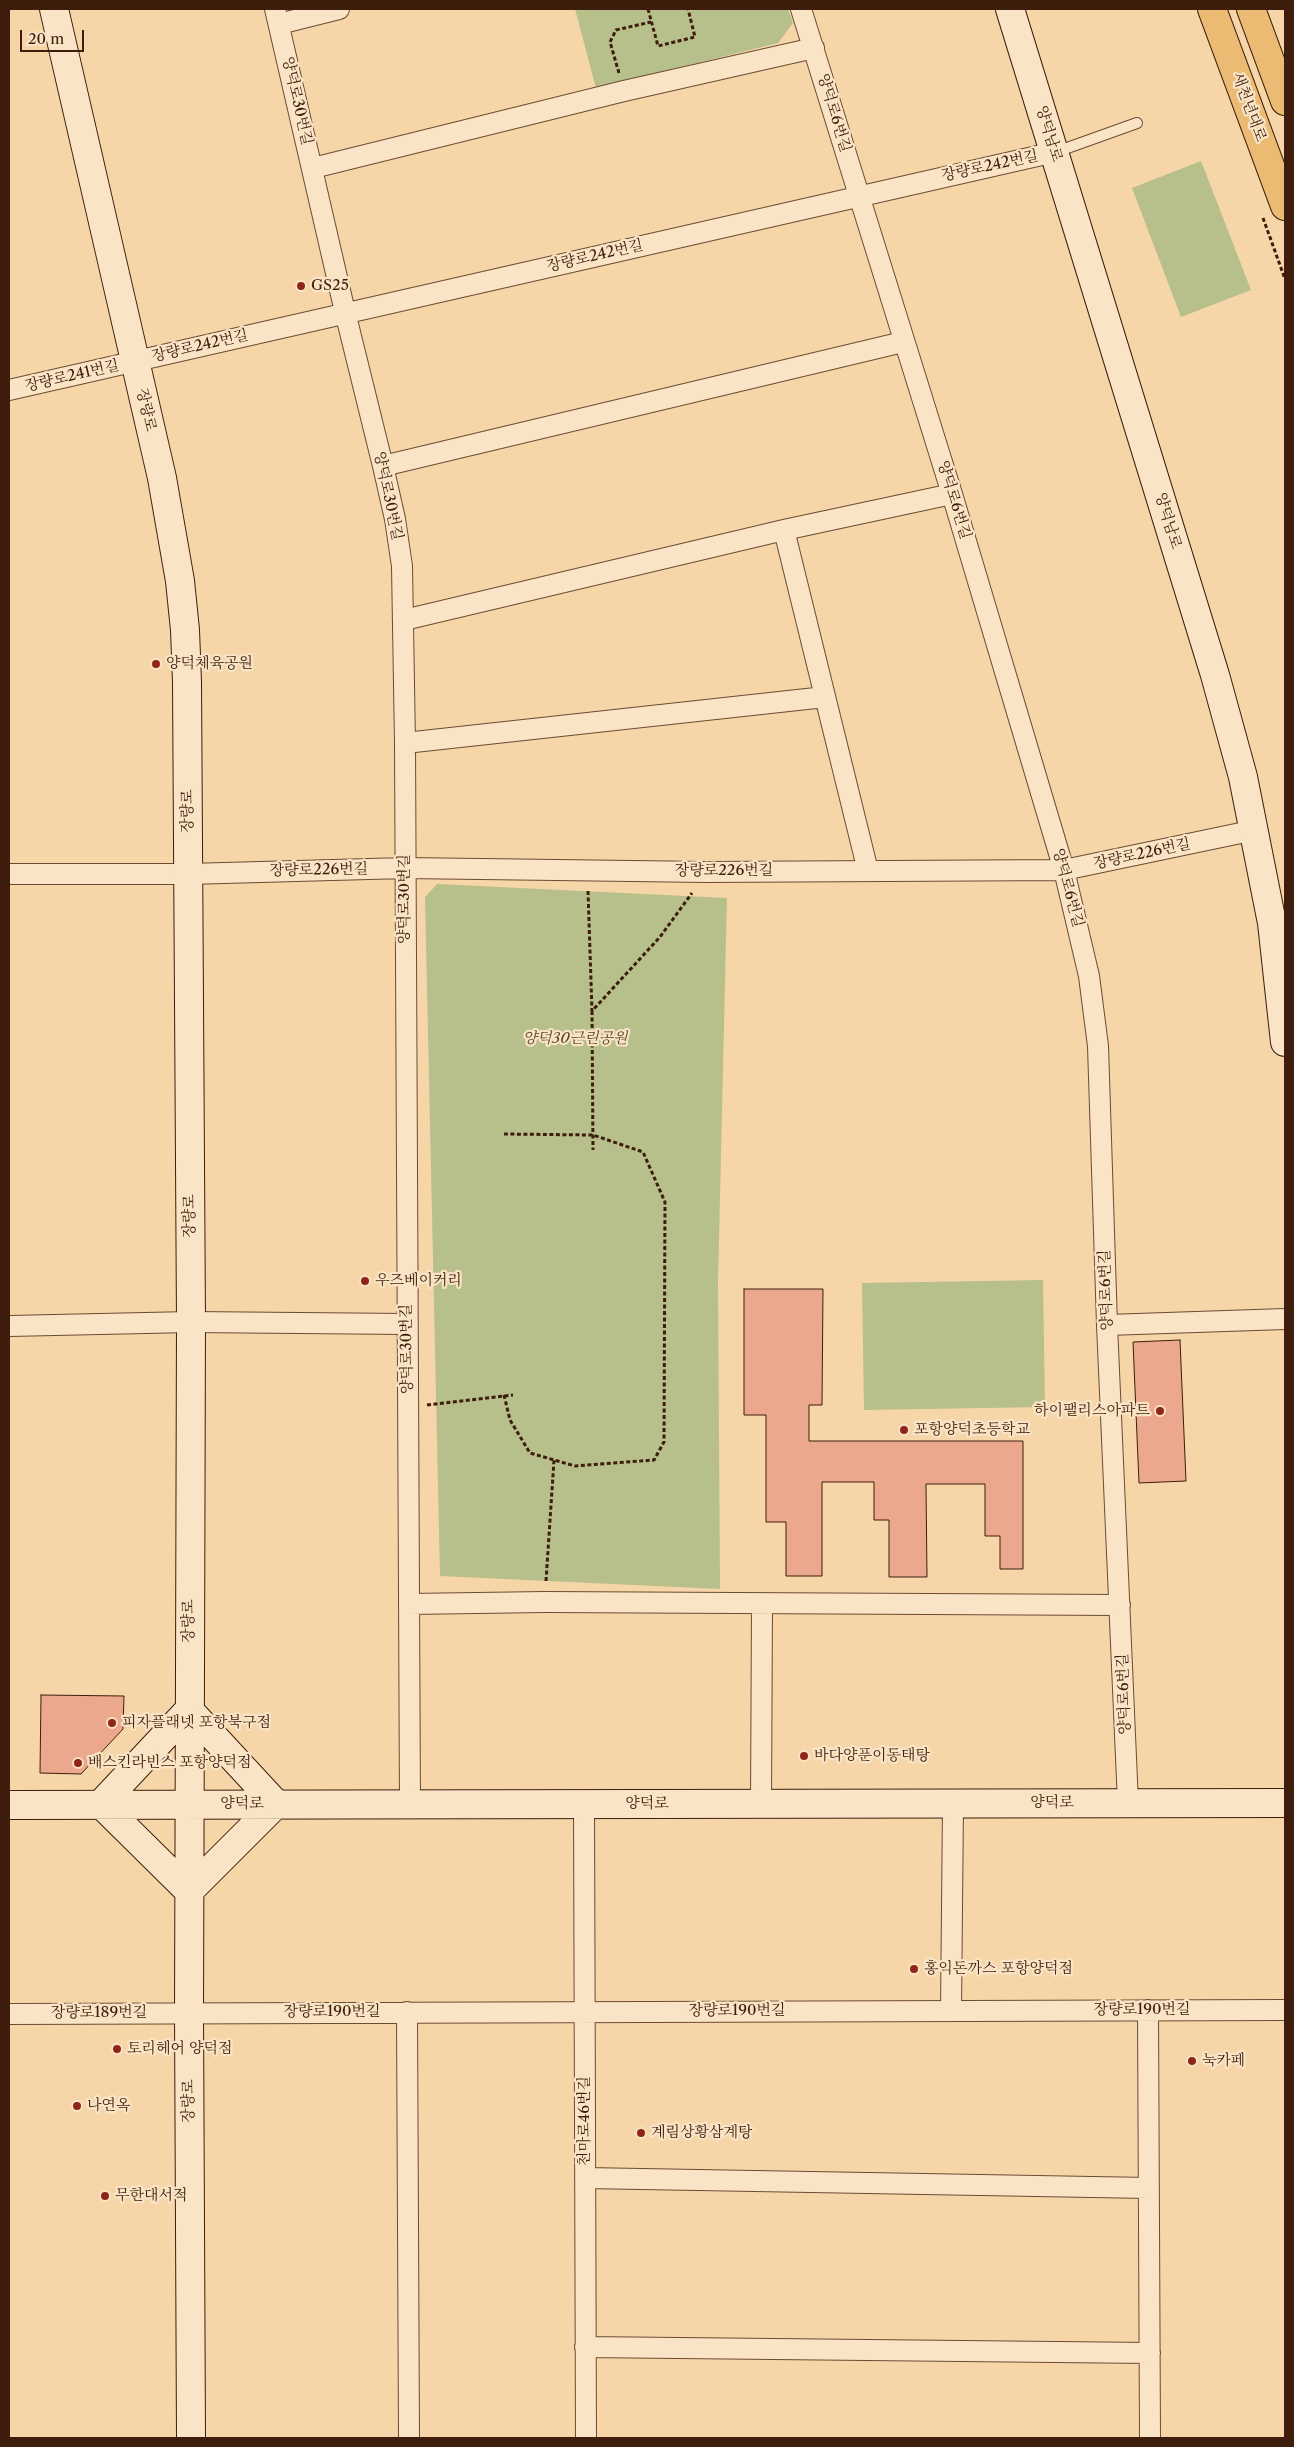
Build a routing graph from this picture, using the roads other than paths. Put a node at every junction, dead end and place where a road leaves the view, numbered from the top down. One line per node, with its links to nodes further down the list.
1 (54, 9): 17 (street, 장량로)
2 (339, 9): 7 (street)
3 (801, 9): 8 (street, 양덕로6번길)
4 (1010, 9): 11 (street, 양덕남로)
5 (1212, 9): 14 (main road, 새천년대로)
6 (1251, 9): 9 (main road)
7 (277, 16): 12 (street, 양덕로30번길)
8 (814, 48): 12 (street); 13 (street, 양덕로6번길)
9 (1285, 101)
10 (1137, 123): 11 (lane)
11 (1055, 152): 13 (street, 장량로242번길); 25 (street, 양덕남로)
12 (313, 168): 15 (street, 양덕로30번길)
13 (860, 195): 15 (street, 장량로242번길); 16 (street, 양덕로6번길)
14 (1285, 206)
15 (345, 312): 17 (street, 장량로242번길); 19 (street, 양덕로30번길)
16 (903, 342): 19 (street); 20 (street, 양덕로6번길)
17 (135, 361): 18 (street, 장량로241번길); 30 (street, 장량로)
18 (9, 390)
19 (383, 466): 22 (street, 양덕로30번길)
20 (952, 494): 21 (street); 27 (street, 양덕로6번길)
21 (784, 530): 22 (street); 23 (street)
22 (404, 620): 24 (street, 양덕로30번길)
23 (825, 697): 24 (street); 28 (street)
24 (406, 743): 26 (street, 양덕로30번길)
25 (1255, 830): 27 (street, 장량로226번길); 31 (street, 양덕남로)
26 (405, 868): 28 (street, 장량로226번길); 30 (street, 장량로226번길); 34 (street, 양덕로30번길)
27 (1064, 870): 28 (street, 장량로226번길); 35 (street, 양덕로6번길)
28 (868, 871)
29 (9, 874): 30 (street, 장량로226번길)
30 (188, 874): 33 (street, 장량로)
31 (1285, 1042)
32 (1285, 1319): 35 (street)
33 (191, 1322): 34 (street); 36 (street); 40 (street, 장량로)
34 (406, 1324): 37 (street, 양덕로30번길)
35 (1107, 1325): 39 (street, 양덕로6번길)
36 (9, 1326)
37 (409, 1604): 38 (street); 45 (street, 양덕로30번길)
38 (762, 1604): 39 (street); 47 (street)
39 (1120, 1605): 41 (street, 양덕로6번길)
40 (189, 1710): 42 (street); 43 (street, 장량로); 44 (street)
41 (1128, 1803): 48 (street, 양덕로); 49 (street, 양덕로)
42 (101, 1804): 43 (street, 양덕로); 50 (street, 양덕로); 51 (street)
43 (189, 1804): 44 (street, 양덕로); 51 (street, 장량로)
44 (276, 1804): 45 (street, 양덕로); 51 (street)
45 (410, 1804): 46 (street, 양덕로)
46 (584, 1804): 47 (street, 양덕로); 56 (street, 천마로46번길)
47 (761, 1804): 48 (street, 양덕로)
48 (953, 1804): 54 (street)
49 (1285, 1804)
50 (9, 1805)
51 (189, 1891): 57 (street, 장량로)
52 (1148, 2010): 53 (street, 장량로190번길); 54 (street, 장량로190번길); 60 (street)
53 (1285, 2010)
54 (951, 2011): 56 (street, 장량로190번길)
55 (407, 2012): 56 (street, 장량로190번길); 57 (street, 장량로190번길); 64 (street)
56 (584, 2012): 59 (street, 천마로46번길)
57 (188, 2013): 58 (street, 장량로189번길); 63 (street, 장량로)
58 (9, 2014)
59 (585, 2178): 60 (street); 61 (street, 천마로46번길)
60 (1149, 2188): 62 (street)
61 (585, 2347): 62 (street); 65 (street, 천마로46번길)
62 (1150, 2353): 66 (street)
63 (191, 2438)
64 (409, 2438)
65 (586, 2438)
66 (1150, 2438)

